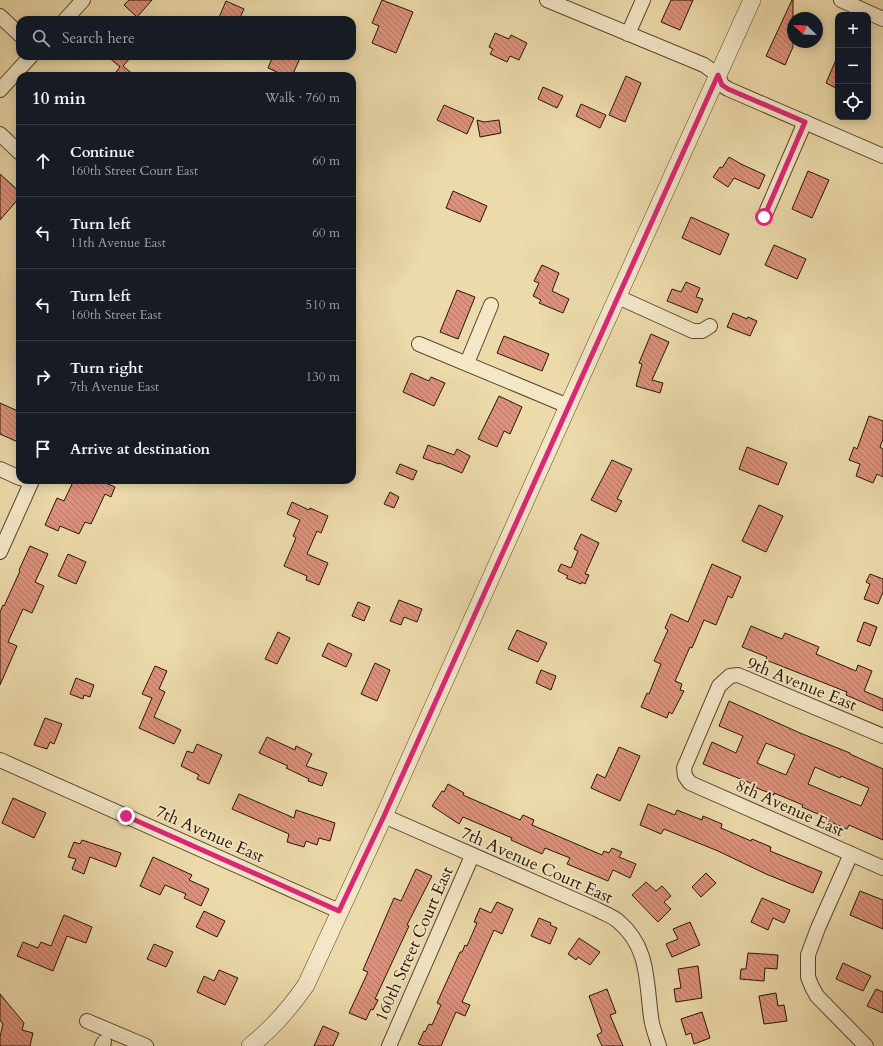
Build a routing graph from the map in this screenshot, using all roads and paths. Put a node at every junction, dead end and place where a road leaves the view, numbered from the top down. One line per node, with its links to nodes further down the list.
1 (83, 0): 7 (street)
2 (547, 0): 10 (street)
3 (643, 0): 10 (street)
4 (752, 0): 14 (street)
5 (841, 0): 8 (street)
6 (0, 16): 9 (street)
7 (69, 16)
8 (883, 19)
9 (16, 31)
10 (628, 34): 14 (street)
11 (28, 60): 12 (street)
12 (17, 72)
13 (16, 73): 15 (street)
14 (718, 75): 16 (street); 21 (street)
15 (0, 90)
16 (805, 122): 19 (street); 20 (street)
17 (0, 134): 18 (street)
18 (16, 149)
19 (883, 156)
20 (764, 217)
21 (618, 297): 23 (street); 26 (street)
22 (491, 305): 25 (street)
23 (710, 326)
24 (420, 344): 25 (street)
25 (467, 363): 26 (street)
26 (568, 406): 34 (street)
27 (0, 469): 28 (street)
28 (16, 476)
29 (25, 484): 30 (street)
30 (0, 552)
31 (883, 736): 33 (street, 9th Avenue East)
32 (0, 760): 38 (street, 7th Avenue East)
33 (686, 776): 35 (street, 8th Avenue East)
34 (384, 816): 36 (street, 7th Avenue Court East); 38 (street)
35 (851, 854): 37 (street, 8th Avenue East); 44 (street)
36 (472, 856): 42 (street, 160th Street Court East); 43 (street, 7th Avenue Court East)
37 (883, 868)
38 (339, 911): 41 (street)
39 (87, 1021): 40 (street)
40 (146, 1046)
41 (250, 1046)
42 (389, 1046)
43 (659, 1046)
44 (866, 1046)

